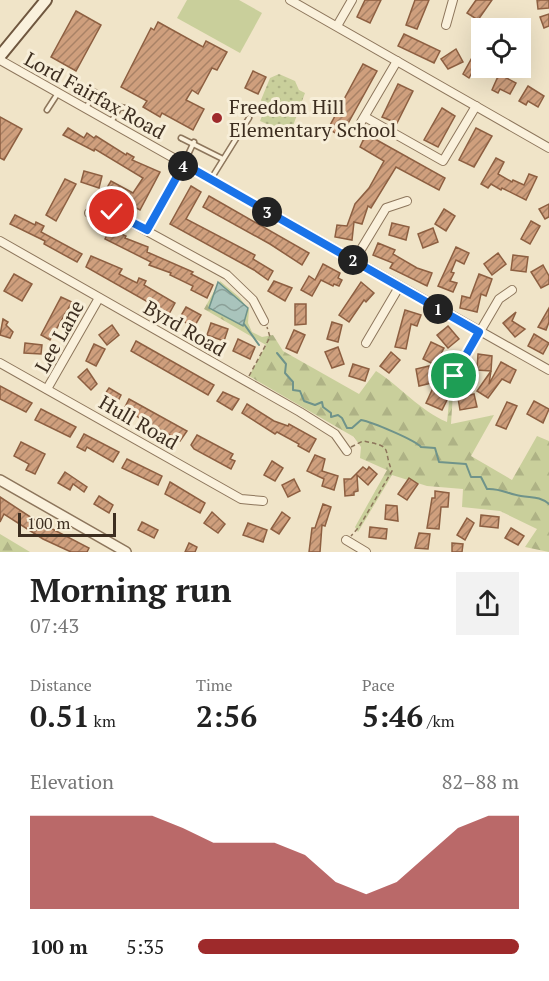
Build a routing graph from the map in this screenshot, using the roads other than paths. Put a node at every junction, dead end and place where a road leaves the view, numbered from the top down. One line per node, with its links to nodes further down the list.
1 (46, 0): 7 (main road)
2 (290, 0): 6 (street)
3 (352, 0): 6 (street)
4 (453, 0): 5 (street)
5 (446, 25)
6 (337, 26): 8 (street)
7 (0, 58): 9 (street, Lord Fairfax Road)
8 (397, 61): 11 (street); 15 (street)
9 (58, 92): 12 (street, Lord Fairfax Road); 13 (lane)
10 (95, 92): 12 (lane)
11 (476, 106): 15 (street); 21 (street)
12 (85, 108): 17 (street, Lord Fairfax Road)
13 (47, 110)
14 (131, 110): 17 (lane)
15 (365, 117): 18 (street)
16 (249, 118): 22 (lane)
17 (110, 122): 23 (street, Lord Fairfax Road)
18 (357, 129)
19 (181, 138): 20 (lane)
20 (194, 142): 22 (lane); 23 (lane)
21 (549, 148)
22 (223, 159): 24 (lane)
23 (184, 164): 24 (street, Lord Fairfax Road); 27 (street)
24 (211, 180): 29 (street, Lord Fairfax Road)
25 (407, 201): 29 (street)
26 (89, 213): 27 (street)
27 (147, 230): 33 (street)
28 (0, 241): 32 (street, Byrd Road)
29 (354, 261): 30 (street, Lord Fairfax Road)
30 (399, 287): 34 (street, Lord Fairfax Road); 35 (street)
31 (512, 290): 34 (street)
32 (99, 298): 39 (street, Lee Lane); 40 (street, Byrd Road)
33 (264, 321)
34 (479, 332): 37 (street, Lord Fairfax Road); 38 (street)
35 (366, 343)
36 (0, 363): 39 (street, Hull Road)
37 (549, 370)
38 (454, 376)
39 (47, 389): 42 (street, Hull Road)
40 (346, 452)
41 (0, 480): 44 (street)
42 (263, 501)
43 (346, 540): 45 (street)
44 (126, 552)
45 (366, 552)

